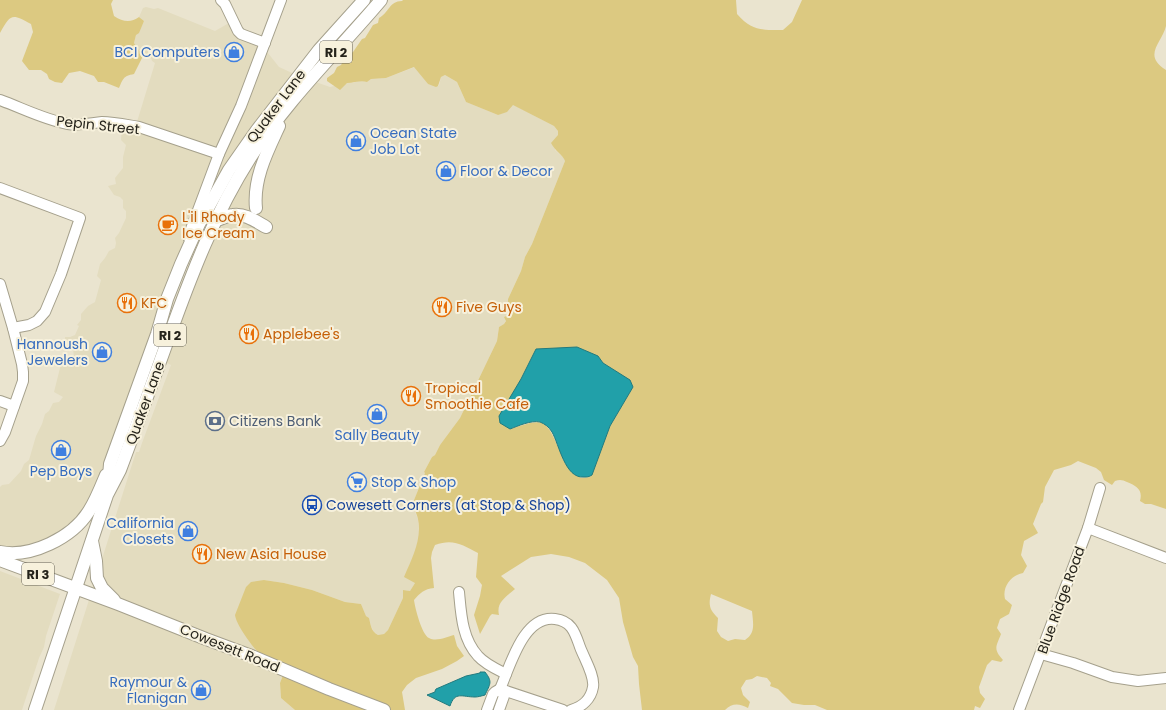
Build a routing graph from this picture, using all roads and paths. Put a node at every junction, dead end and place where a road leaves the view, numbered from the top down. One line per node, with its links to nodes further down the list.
1 (221, 0): 5 (street)
2 (281, 0): 5 (street, Quaker Lane)
3 (364, 0): 13 (main road, Quaker Lane / RI 2)
4 (381, 0): 7 (main road, RI 2)
5 (265, 43): 8 (street, Quaker Lane)
6 (0, 100): 8 (street, Pepin Street)
7 (291, 103): 10 (main road); 11 (main road, Quaker Lane / RI 2)
8 (219, 154): 13 (street, Quaker Lane)
9 (0, 188): 17 (street)
10 (256, 208)
11 (215, 221): 12 (main road); 16 (main road, Quaker Lane / RI 2)
12 (266, 228)
13 (181, 264): 15 (main road, Quaker Lane / RI 2)
14 (0, 284): 17 (street)
15 (167, 299): 16 (main road); 21 (main road, Quaker Lane / RI 2)
16 (181, 304): 23 (main road, Quaker Lane / RI 2)
17 (13, 328): 19 (street)
18 (0, 401): 19 (street)
19 (14, 406): 20 (street)
20 (0, 441)
21 (110, 464): 23 (main road, Quaker Lane / RI 2); 26 (main road)
22 (1100, 488): 24 (street, Blue Ridge Road)
23 (107, 495): 25 (main road, Quaker Lane / RI 2)
24 (1088, 528): 27 (street); 32 (street, Blue Ridge Road)
25 (92, 540): 29 (main road, Quaker Lane / RI 2); 31 (main road)
26 (0, 552)
27 (1166, 558)
28 (0, 560): 29 (main road, RI 3)
29 (76, 588): 31 (main road, Cowesett Road); 36 (main road, Quaker Lane / RI 2)
30 (459, 592): 33 (street)
31 (118, 604): 37 (main road, Cowesett Road)
32 (1041, 654): 34 (street); 42 (street, Blue Ridge Road)
33 (506, 674): 35 (street); 41 (street)
34 (1166, 678)
35 (500, 689): 38 (street); 39 (street); 40 (street)
36 (35, 710)
37 (384, 710)
38 (487, 710)
39 (499, 710)
40 (563, 710)
41 (571, 710)
42 (1019, 710)

